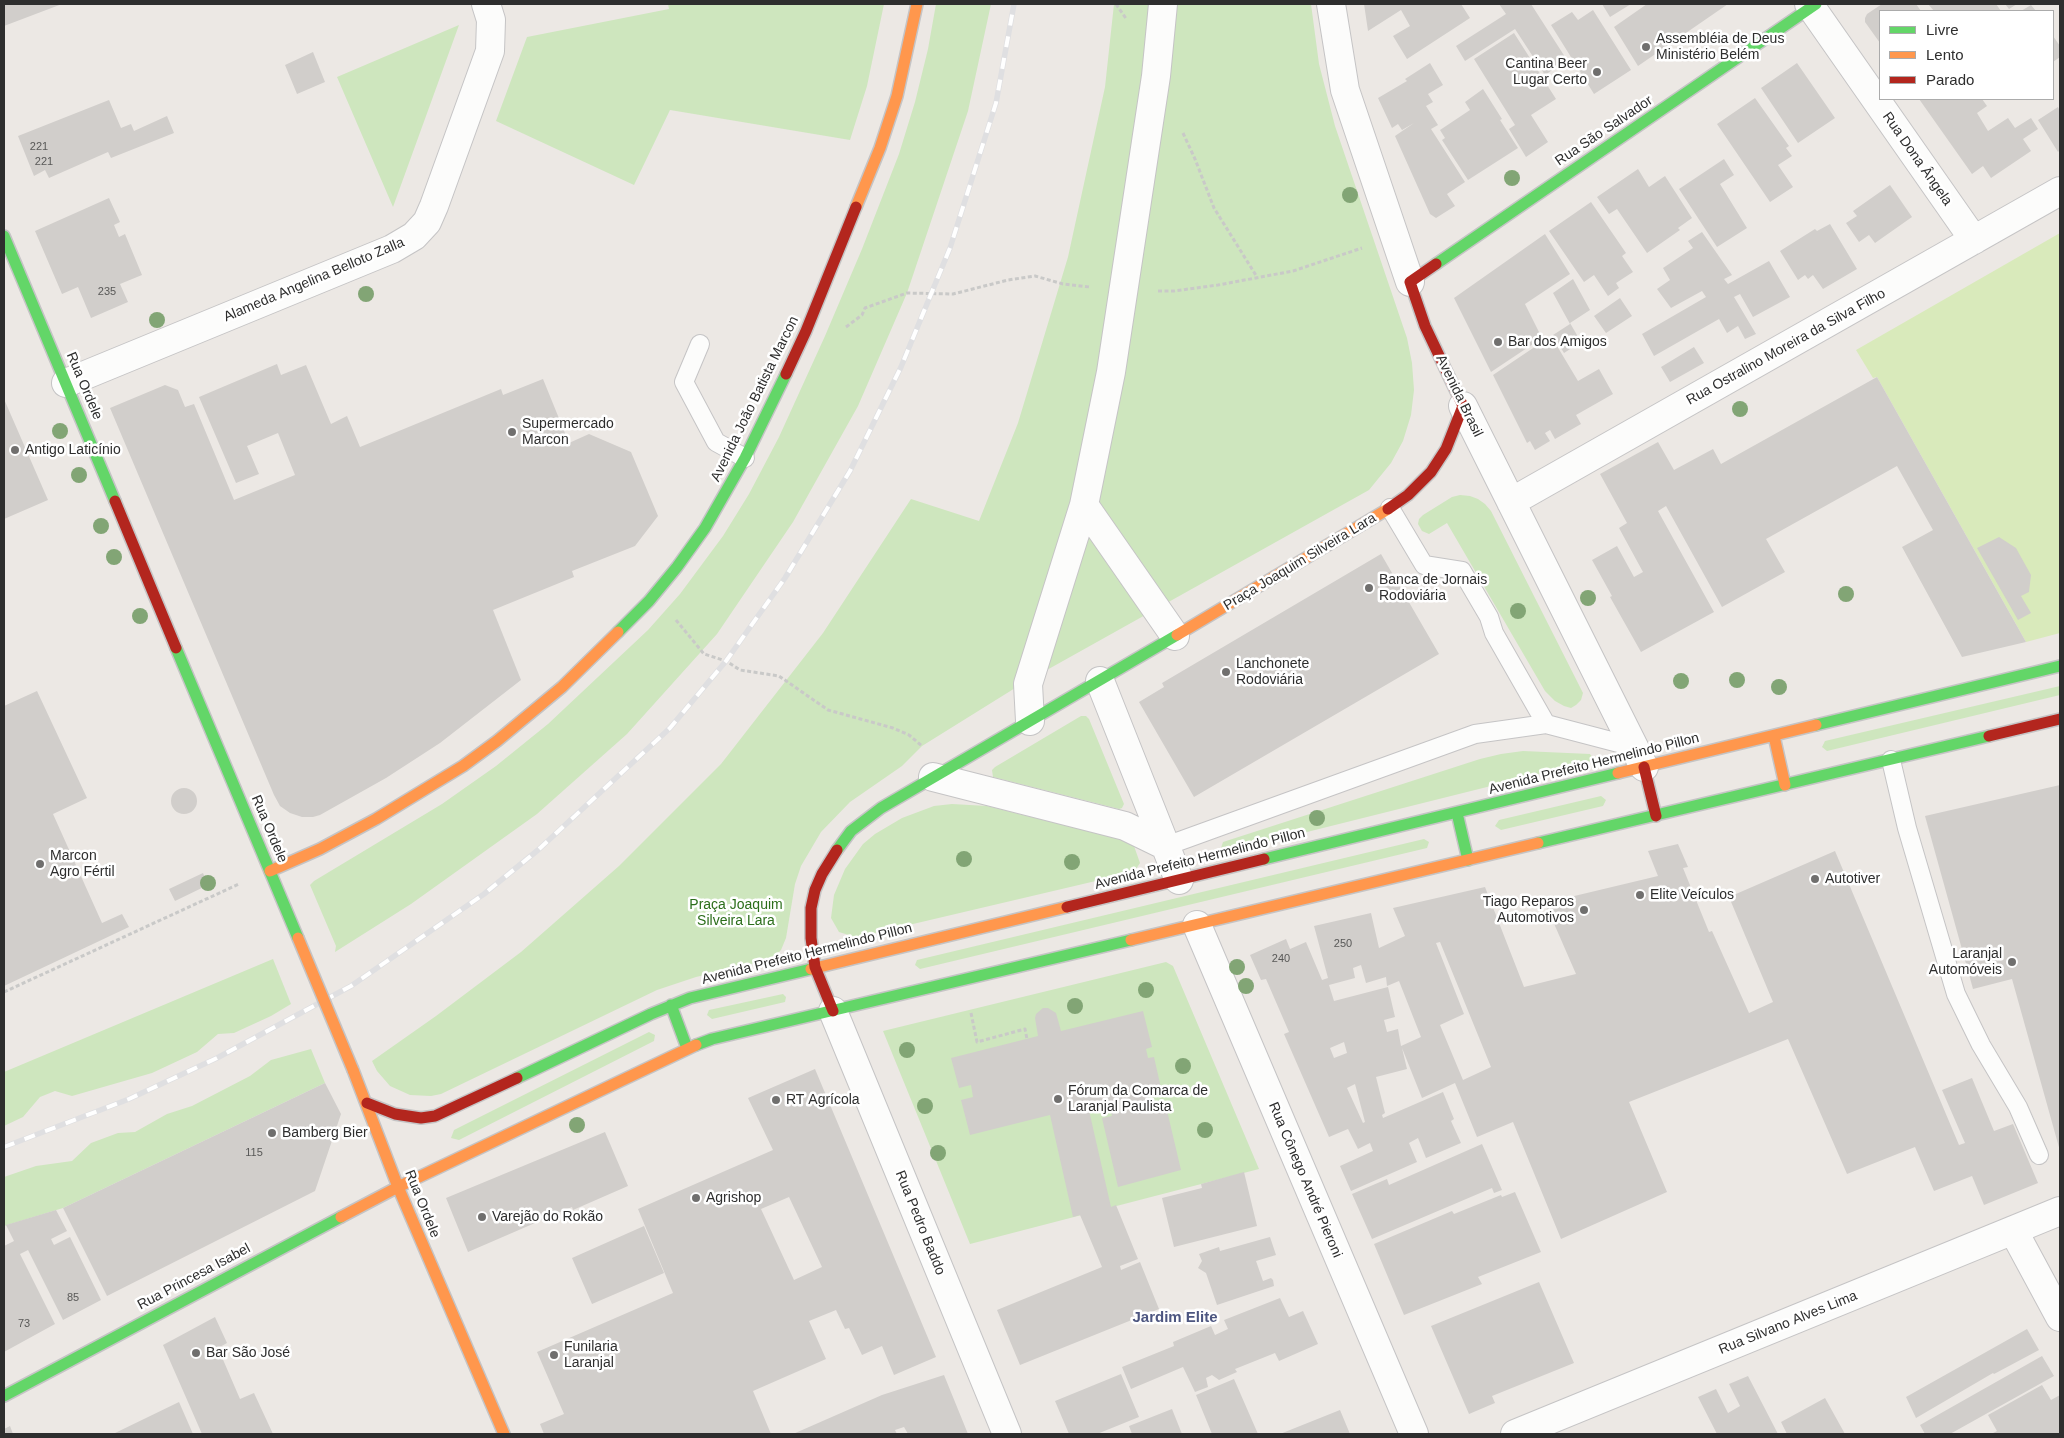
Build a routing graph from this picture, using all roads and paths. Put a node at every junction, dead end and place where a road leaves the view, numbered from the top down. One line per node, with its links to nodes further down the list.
1 (486, 4): 15 (street, Alameda Angelina Belloto Zalla)
2 (917, 4): 17 (main road, Avenida João Batista Marcon)
3 (1116, 4): 7 (path)
4 (1163, 4): 19 (street)
5 (1331, 4): 13 (street, Avenida Brasil)
6 (1812, 5): 11 (street, Rua Dona Ângela); 13 (main road, Rua São Salvador)
7 (1129, 25)
8 (1180, 126): 12 (path)
9 (2060, 191): 11 (street, Rua Ostralino Moreira da Silva Filho)
10 (4, 236): 15 (main road, Rua Ordele)
11 (1974, 240): 18 (street, Rua Ostralino Moreira da Silva Filho)
12 (1257, 277)
13 (1410, 282): 16 (main road, Avenida Brasil)
14 (700, 344): 17 (lane)
15 (66, 383): 37 (main road, Rua Ordele)
16 (1463, 406): 18 (street, Avenida Brasil); 20 (main road, Praça Joaquim Silveira Lara)
17 (745, 458): 21 (main road, Avenida João Batista Marcon)
18 (1511, 502): 29 (street, Avenida Brasil)
19 (1084, 505): 22 (street); 26 (street)
20 (1390, 508): 22 (main road, Praça Joaquim Silveira Lara); 27 (lane)
21 (649, 601): 31 (path); 37 (main road, Avenida João Batista Marcon)
22 (1174, 636): 24 (main road, Praça Joaquim Silveira Lara)
23 (2060, 666): 28 (main road, Avenida Prefeito Hermelindo Pillon)
24 (1100, 681): 26 (main road, Praça Joaquim Silveira Lara); 35 (street)
25 (2060, 719): 30 (main road)
26 (1030, 721): 31 (main road, Praça Joaquim Silveira Lara)
27 (1546, 724): 29 (lane); 35 (lane)
28 (1774, 736): 29 (main road, Avenida Prefeito Hermelindo Pillon); 32 (main road)
29 (1639, 757): 33 (main road, Avenida Prefeito Hermelindo Pillon); 34 (main road)
30 (1891, 760): 32 (main road); 48 (lane)
31 (933, 777): 35 (street); 40 (main road, Praça Joaquim Silveira Lara)
32 (1785, 784): 34 (main road)
33 (1457, 812): 36 (main road); 38 (main road, Avenida Prefeito Hermelindo Pillon)
34 (1656, 816): 36 (main road)
35 (1166, 846): 38 (street)
36 (1468, 860): 39 (main road)
37 (270, 871): 41 (path); 47 (main road, Rua Ordele, bridge)
38 (1179, 880): 40 (main road, Avenida Prefeito Hermelindo Pillon)
39 (1197, 925): 43 (main road); 56 (street, Rua Cônego André Pieroni)
40 (815, 968): 42 (main road, Avenida Prefeito Hermelindo Pillon); 43 (main road, Praça Joaquim Silveira Lara)
41 (4, 992)
42 (671, 1005): 46 (main road); 47 (main road, Avenida Prefeito Hermelindo Pillon)
43 (833, 1011): 46 (main road); 55 (street, Rua Pedro Baddo)
44 (1028, 1039): 45 (path)
45 (978, 1042)
46 (687, 1048): 49 (main road)
47 (366, 1102): 49 (main road, Rua Ordele)
48 (2039, 1155)
49 (398, 1187): 53 (main road, Rua Princesa Isabel); 54 (main road, Rua Ordele)
50 (2060, 1211): 51 (street, Rua Silvano Alves Lima)
51 (2013, 1230): 52 (street); 57 (street, Rua Silvano Alves Lima)
52 (2060, 1317)
53 (4, 1396)
54 (504, 1434)
55 (1007, 1434)
56 (1414, 1434)
57 (1515, 1434)

